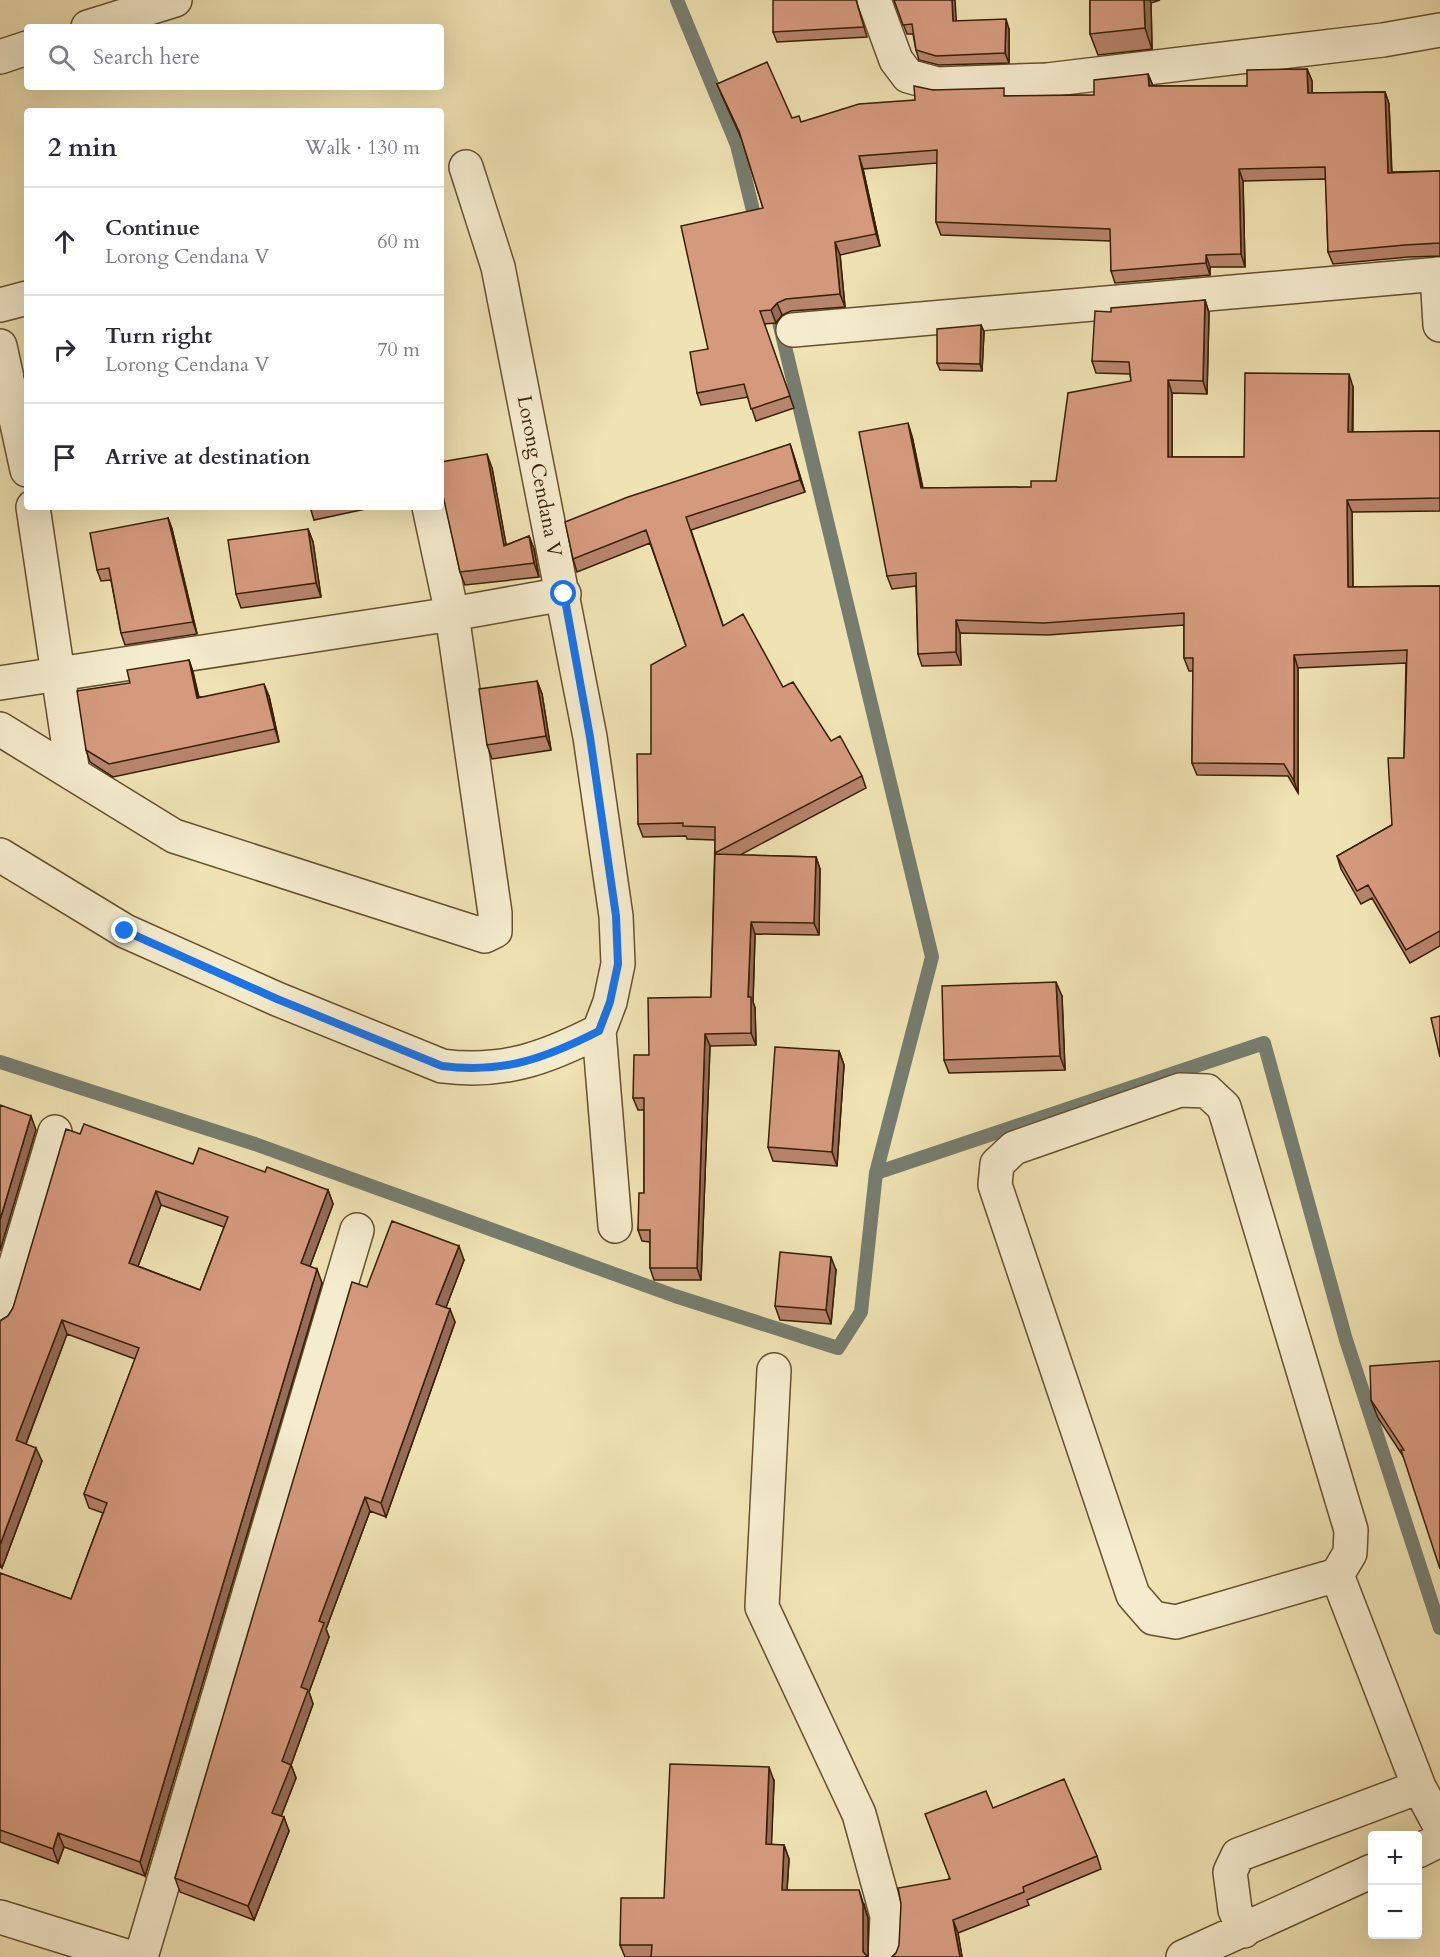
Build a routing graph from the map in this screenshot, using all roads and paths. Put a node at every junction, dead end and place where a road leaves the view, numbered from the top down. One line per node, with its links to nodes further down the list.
1 (175, 0): 3 (street)
2 (874, 0): 4 (street)
3 (98, 24)
4 (1440, 30)
5 (24, 49): 6 (street)
6 (0, 57)
7 (465, 167): 19 (street, Lorong Cendana V)
8 (1438, 274): 11 (street); 12 (street)
9 (24, 299): 10 (street)
10 (0, 305)
11 (1440, 325)
12 (793, 330)
13 (0, 346): 14 (street)
14 (24, 457)
15 (24, 472): 16 (street)
16 (0, 478)
17 (33, 510): 21 (street)
18 (430, 510): 20 (street)
19 (564, 594): 20 (street); 26 (street, Lorong Cendana V)
20 (452, 614): 21 (street); 24 (street)
21 (56, 674): 22 (street); 24 (street)
22 (0, 683)
23 (0, 729): 24 (street)
24 (73, 774)
25 (0, 855): 26 (street)
26 (599, 1031): 28 (street)
27 (55, 1132): 30 (street)
28 (615, 1226)
29 (357, 1230): 41 (street)
30 (0, 1317)
31 (774, 1370): 42 (street)
32 (1337, 1575): 32 (street); 33 (street)
33 (1419, 1787): 34 (street); 39 (street)
34 (1440, 1826)
35 (1440, 1840): 36 (street)
36 (1422, 1849)
37 (1368, 1873): 39 (street)
38 (0, 1917): 40 (street)
39 (1244, 1930): 43 (street)
40 (129, 1957)
41 (141, 1957)
42 (885, 1957)
43 (1183, 1957)

